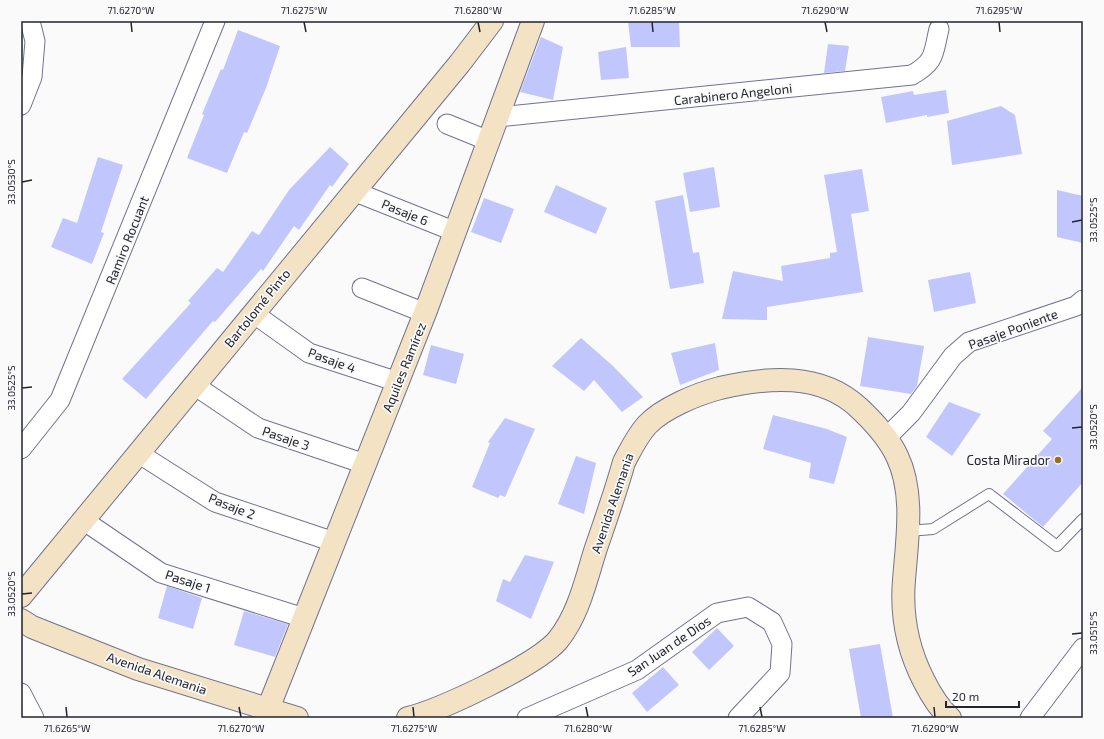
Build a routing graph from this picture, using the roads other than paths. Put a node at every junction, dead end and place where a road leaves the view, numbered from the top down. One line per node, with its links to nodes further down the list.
1 (30, 21): 6 (street)
2 (215, 21): 19 (street, Ramiro Rocuant)
3 (492, 21): 10 (street, Bartolomé Pinto)
4 (532, 21): 7 (street, Aquiles Ramírez)
5 (939, 29): 7 (street, Carabinero Angeloni)
6 (21, 105)
7 (498, 117): 9 (street, Aquiles Ramírez)
8 (446, 124): 9 (street)
9 (490, 141): 11 (street, Aquiles Ramírez)
10 (353, 191): 11 (street, Pasaje 6); 14 (street, Bartolomé Pinto)
11 (456, 232): 15 (street, Aquiles Ramírez)
12 (362, 288): 15 (street)
13 (1083, 300): 18 (street, Pasaje Poniente)
14 (253, 313): 16 (street, Pasaje 4); 17 (street, Bartolomé Pinto)
15 (425, 313): 16 (street, Aquiles Ramírez)
16 (398, 382): 21 (street, Aquiles Ramírez)
17 (194, 385): 20 (street, Bartolomé Pinto); 21 (street, Pasaje 3)
18 (887, 437): 24 (street, Avenida Alemania); 35 (street, Avenida Alemania)
19 (21, 449)
20 (138, 453): 23 (street, Bartolomé Pinto); 25 (street, Pasaje 2)
21 (365, 464): 25 (street, Aquiles Ramírez)
22 (1083, 519): 24 (lane)
23 (83, 520): 26 (street, Bartolomé Pinto); 27 (street, Pasaje 1)
24 (908, 531): 32 (street, Avenida Alemania)
25 (334, 542): 27 (street, Aquiles Ramírez)
26 (21, 596)
27 (304, 618): 31 (street, Aquiles Ramírez)
28 (21, 620): 31 (street, Avenida Alemania)
29 (1083, 648): 38 (street)
30 (21, 693): 33 (street)
31 (268, 709): 34 (street, Avenida Alemania)
32 (941, 715)
33 (34, 718)
34 (297, 718)
35 (408, 718)
36 (527, 718): 37 (street, San Juan de Dios)
37 (738, 718)
38 (1030, 718)

